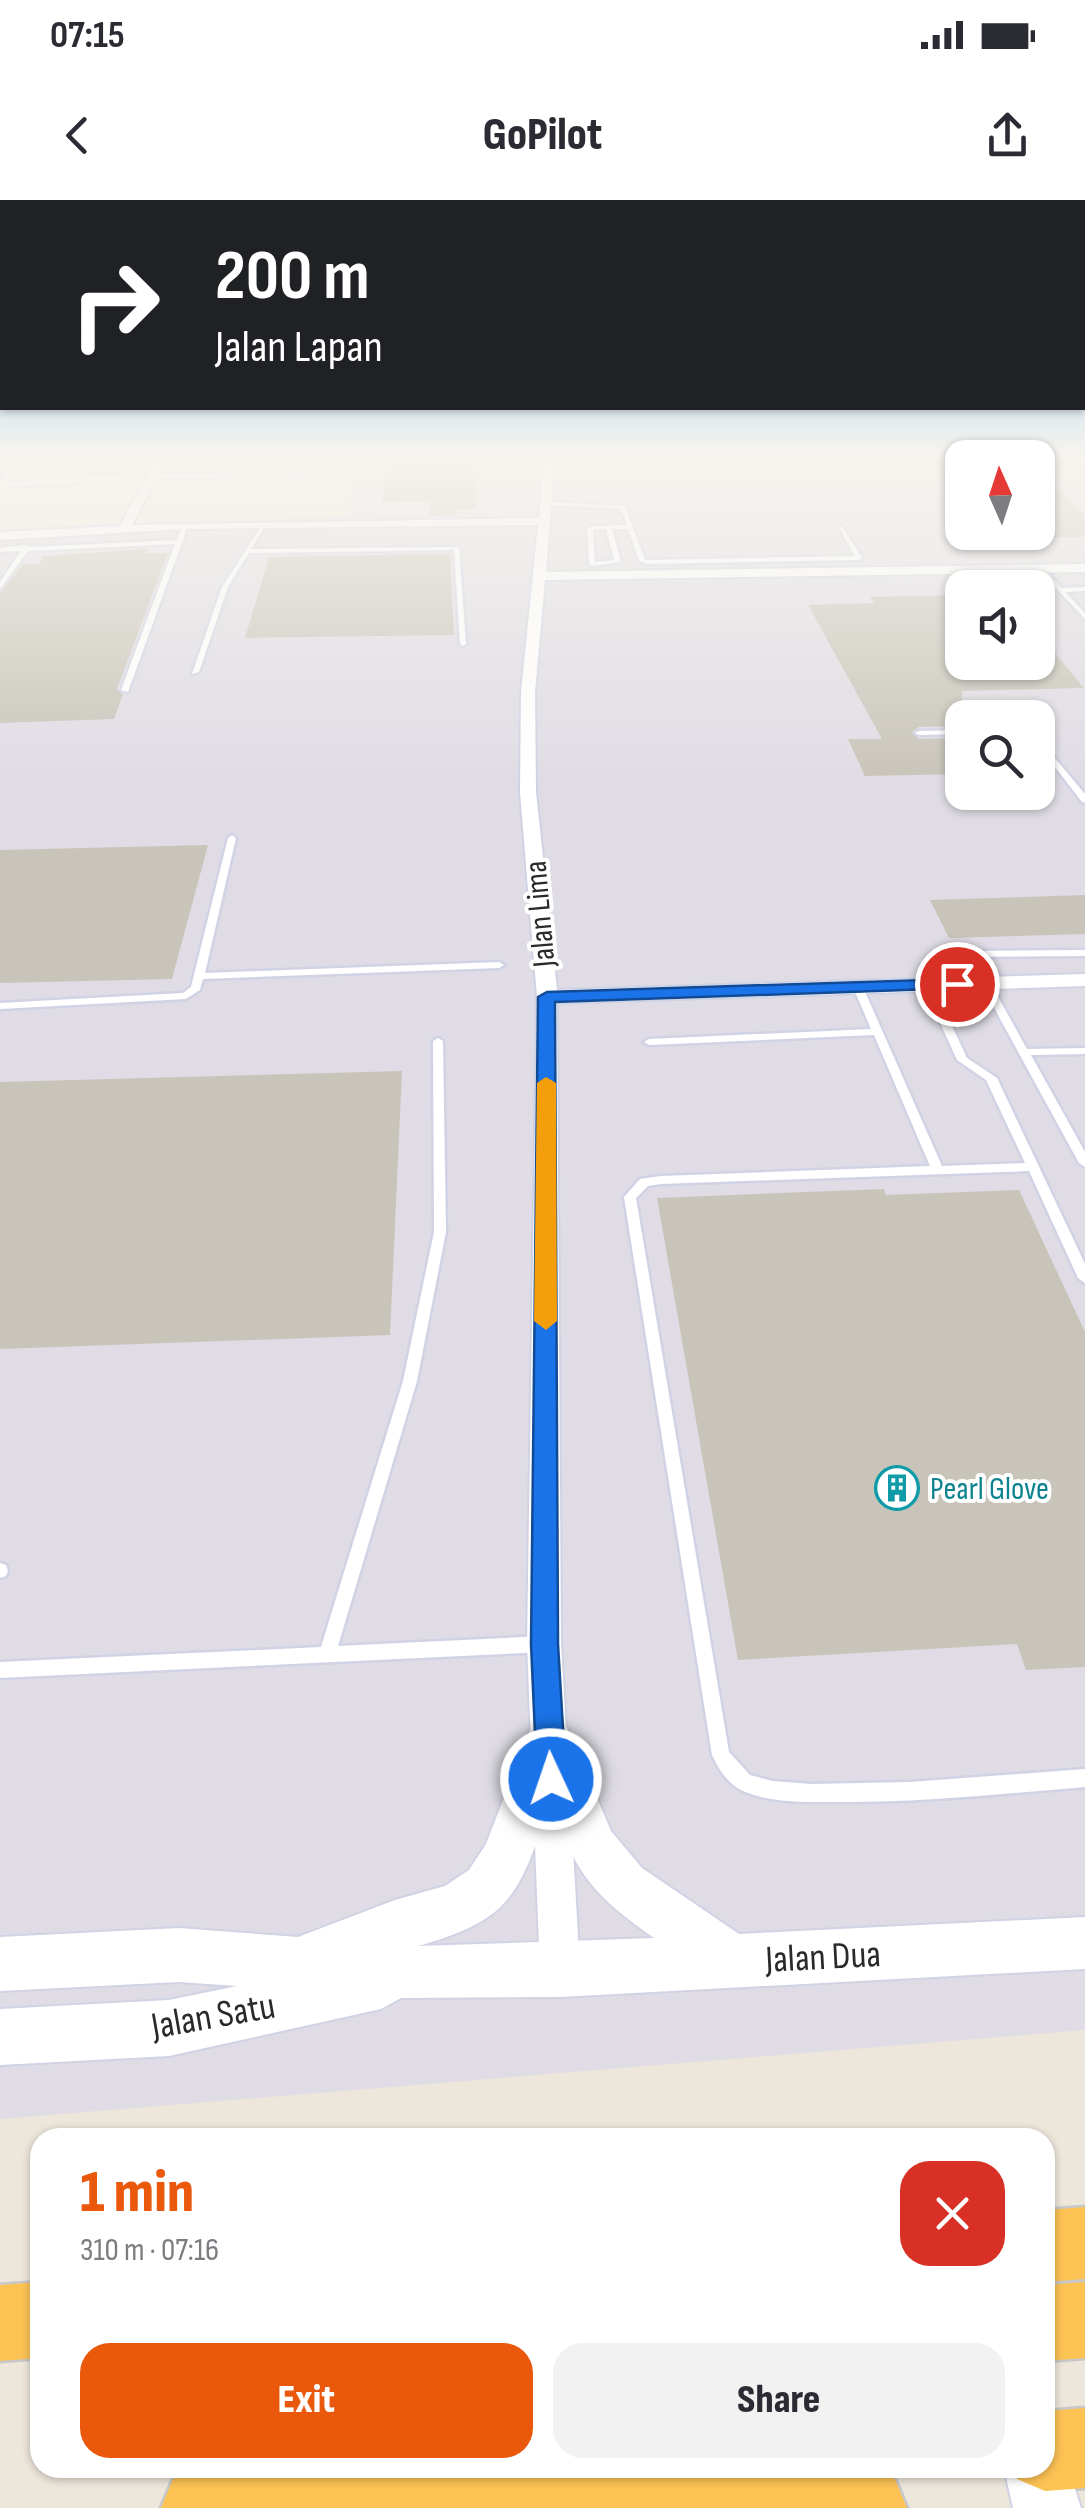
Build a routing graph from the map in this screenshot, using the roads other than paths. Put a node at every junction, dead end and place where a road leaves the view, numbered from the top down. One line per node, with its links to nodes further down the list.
1 (15, 566): 9 (lane)
2 (171, 566): 15 (lane)
3 (240, 566): 14 (lane)
4 (461, 566): 13 (lane)
5 (541, 566): 8 (street, Jalan Lima)
6 (1085, 568): 7 (street)
7 (1041, 569): 8 (street); 11 (lane)
8 (540, 576): 29 (street, Jalan Lima)
9 (0, 587)
10 (1085, 589): 11 (lane)
11 (1061, 590): 12 (lane)
12 (1085, 617)
13 (464, 644)
14 (195, 672)
15 (125, 690)
16 (945, 732): 17 (lane)
17 (919, 733)
18 (1055, 762): 19 (lane)
19 (1085, 800)
20 (232, 838): 24 (lane)
21 (1085, 953): 22 (lane)
22 (972, 954)
23 (499, 966): 24 (lane)
24 (198, 976): 30 (lane)
25 (1085, 980): 26 (street)
26 (986, 984): 27 (street); 35 (lane)
27 (928, 985): 28 (street); 39 (lane)
28 (858, 987): 29 (street); 31 (lane)
29 (547, 997): 42 (street, Jalan Lima)
30 (0, 1006)
31 (879, 1032): 33 (lane); 40 (lane)
32 (438, 1041): 43 (lane)
33 (649, 1042)
34 (1085, 1051): 35 (lane)
35 (1025, 1052): 37 (lane)
36 (1085, 1129): 37 (lane)
37 (1068, 1130): 38 (lane)
38 (1085, 1163)
39 (1033, 1167): 40 (lane); 41 (lane)
40 (938, 1170): 46 (lane)
41 (1085, 1278)
42 (544, 1644): 43 (lane); 45 (street, Jalan Lima)
43 (327, 1654): 44 (lane)
44 (0, 1670)
45 (549, 1740): 48 (main road); 50 (main road); 51 (street, Jalan Lima)
46 (1085, 1778)
47 (1085, 1943): 48 (main road, Jalan Dua)
48 (732, 1961): 51 (main road, Jalan Dua)
49 (0, 1964): 50 (main road, Jalan Satu)
50 (300, 1964): 52 (main road, Jalan Satu)
51 (560, 1970): 52 (main road, Jalan Satu)
52 (422, 1973): 53 (main road, Jalan Satu)
53 (0, 2037)
54 (1085, 2243): 55 (highway)
55 (1055, 2245)
56 (30, 2321): 59 (highway)
57 (1085, 2321): 58 (highway)
58 (1055, 2322)
59 (0, 2323)
60 (1085, 2448): 61 (highway)
61 (1055, 2450)
62 (641, 2478): 65 (highway)
63 (807, 2478): 66 (highway)
64 (1040, 2478): 67 (main road)
65 (202, 2508)
66 (866, 2508)
67 (1047, 2508)

